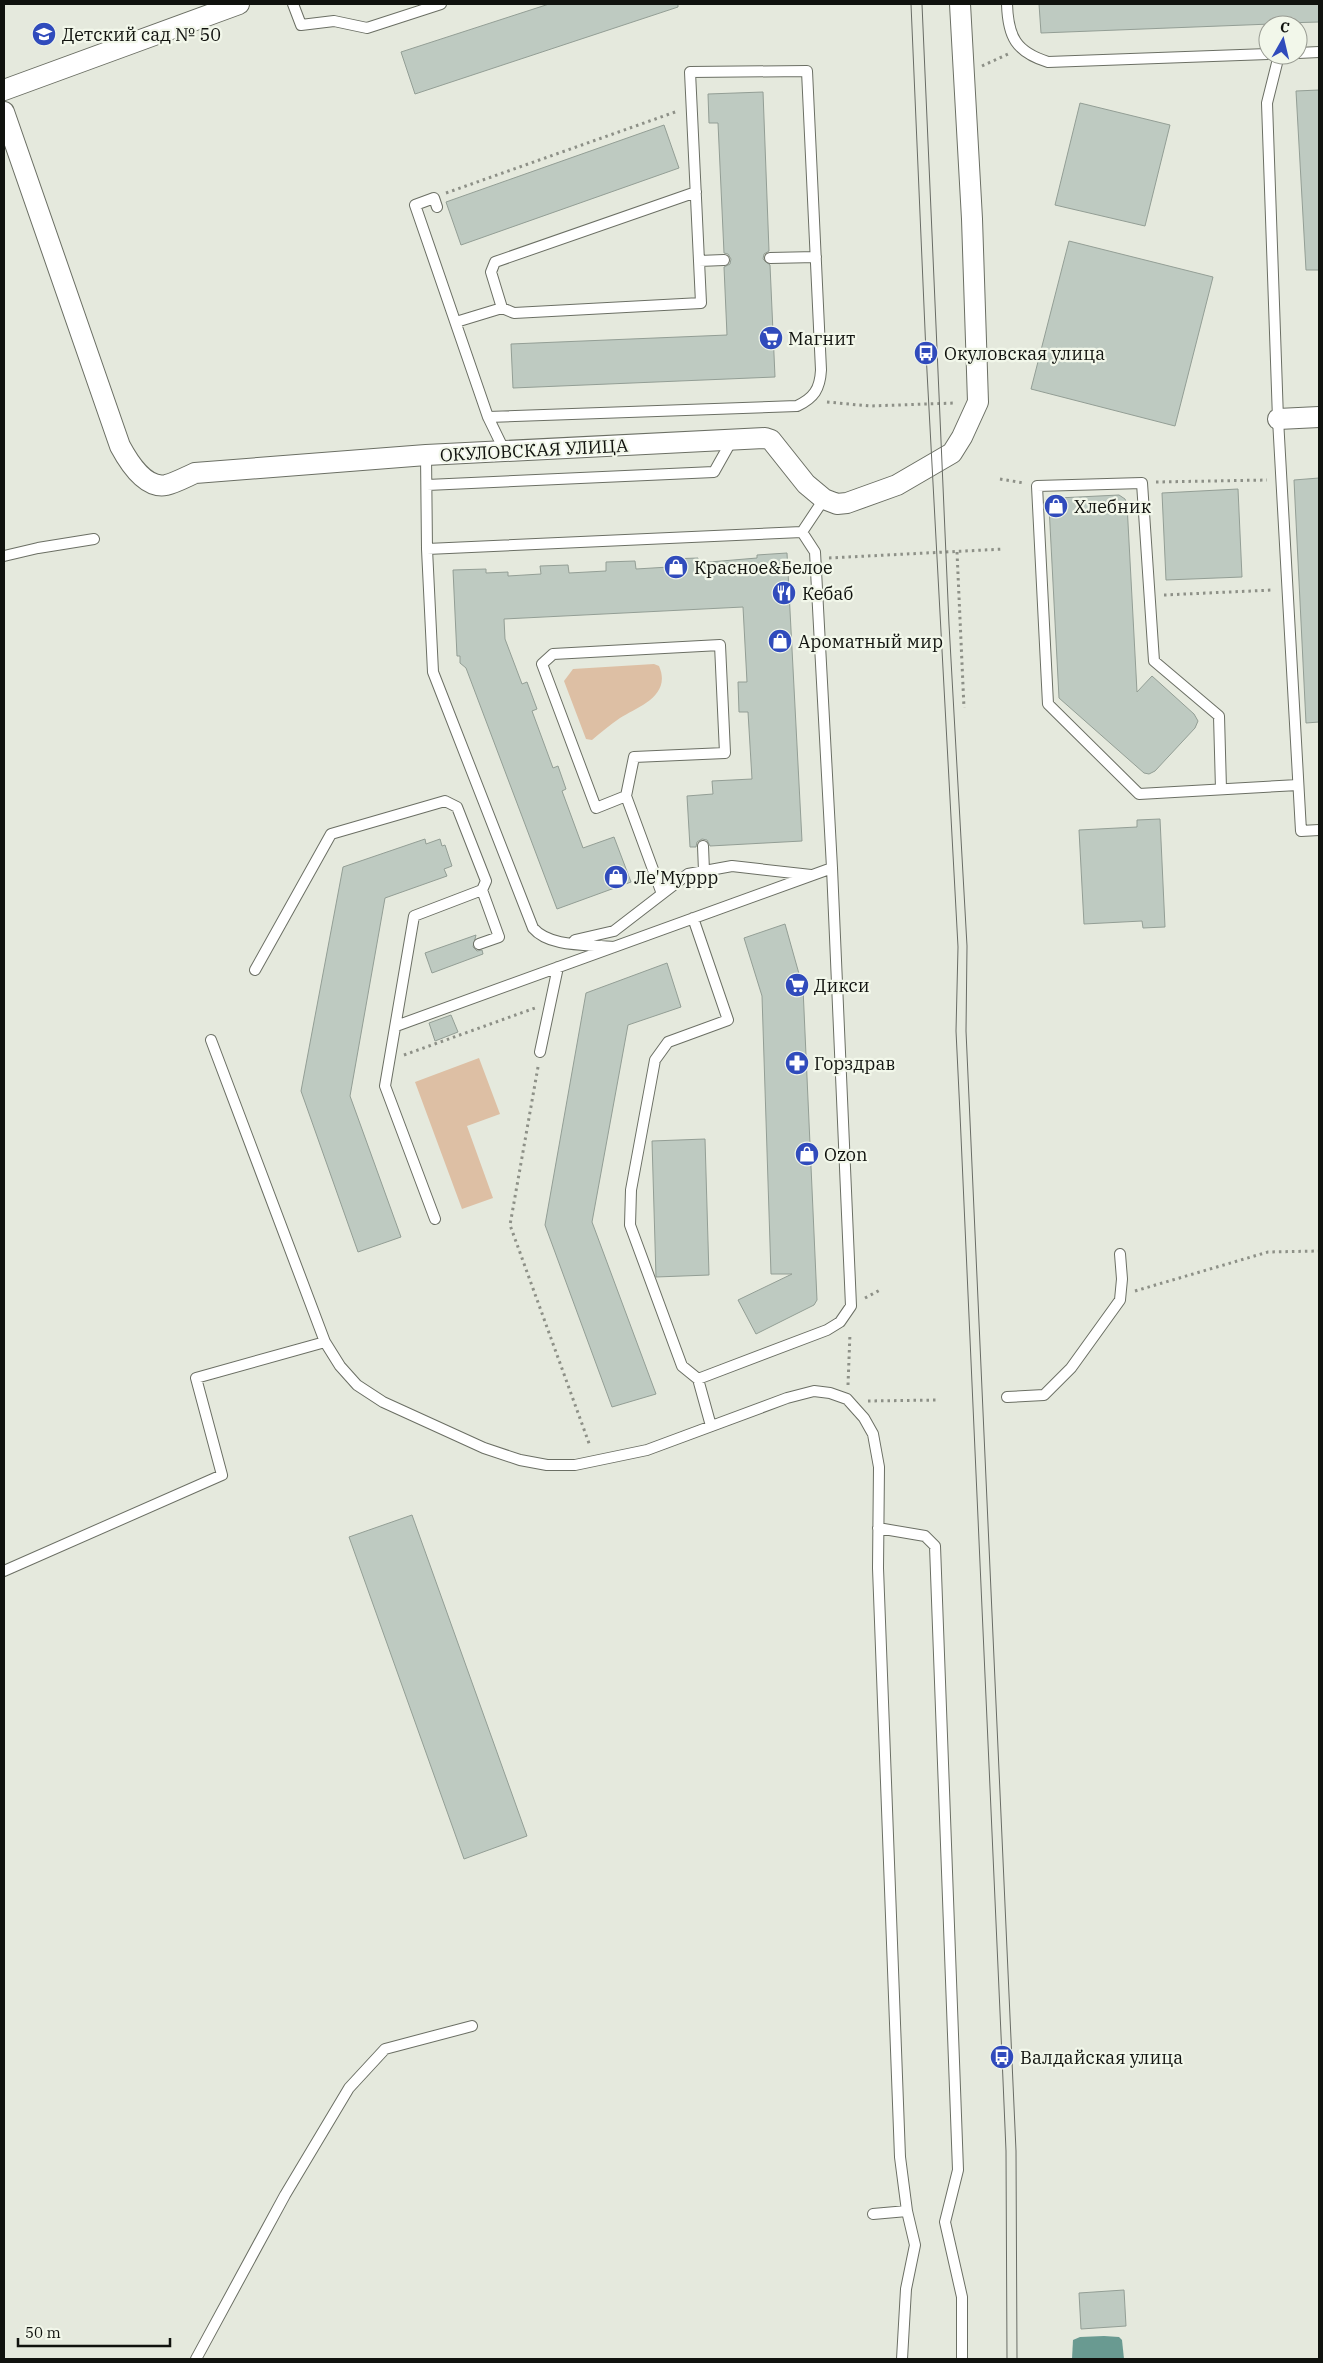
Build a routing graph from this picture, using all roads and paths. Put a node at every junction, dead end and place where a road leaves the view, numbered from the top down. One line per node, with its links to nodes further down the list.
1 (240, 4): 10 (street)
2 (293, 4): 3 (lane)
3 (441, 4)
4 (960, 4): 9 (street)
5 (1006, 4): 6 (lane)
6 (1020, 49): 7 (lane); 9 (path)
7 (1258, 54)
8 (1276, 65): 25 (lane)
9 (963, 74): 34 (street)
10 (4, 90)
11 (692, 106): 13 (lane); 14 (path); 15 (lane)
12 (4, 112): 28 (street, ОКУЛОВСКАЯ УЛИЦА)
13 (696, 192): 18 (lane); 19 (lane)
14 (435, 202): 20 (lane)
15 (816, 257): 16 (lane); 21 (lane)
16 (770, 258)
17 (724, 260): 18 (lane)
18 (699, 261): 19 (lane)
19 (502, 308): 20 (lane)
20 (456, 322): 23 (lane)
21 (811, 400): 22 (path); 23 (lane)
22 (952, 403)
23 (488, 417): 27 (lane)
24 (1319, 417): 25 (street)
25 (1278, 419): 30 (lane)
26 (732, 440): 27 (street, ОКУЛОВСКАЯ УЛИЦА); 32 (lane); 34 (street, ОКУЛОВСКАЯ УЛИЦА)
27 (505, 452): 28 (street, ОКУЛОВСКАЯ УЛИЦА)
28 (426, 455): 32 (lane)
29 (1000, 479): 33 (path)
30 (1283, 479): 31 (path); 42 (lane)
31 (1142, 483): 33 (lane); 43 (lane)
32 (427, 485): 37 (lane)
33 (1037, 486): 46 (lane)
34 (824, 499): 35 (lane)
35 (802, 532): 37 (lane); 41 (lane)
36 (94, 540): 40 (lane)
37 (427, 548): 56 (lane)
38 (1004, 549): 39 (path)
39 (957, 552): 41 (path); 44 (path)
40 (4, 556)
41 (815, 559): 50 (lane)
42 (1288, 589): 43 (path); 45 (lane)
43 (1149, 596): 46 (lane)
44 (964, 708)
45 (1298, 785): 46 (lane); 48 (lane)
46 (1221, 789)
47 (626, 796): 47 (lane); 54 (lane)
48 (1319, 830)
49 (703, 846): 51 (lane)
50 (832, 868): 52 (lane); 71 (lane)
51 (704, 871): 52 (lane); 54 (lane)
52 (813, 875): 55 (lane)
53 (482, 890): 57 (lane); 60 (lane); 62 (lane)
54 (662, 894): 56 (lane)
55 (693, 918): 58 (lane); 73 (lane)
56 (566, 942): 58 (lane)
57 (479, 944)
58 (614, 947): 59 (lane)
59 (558, 967): 61 (lane); 62 (lane)
60 (255, 970)
61 (550, 1003): 64 (lane); 65 (path)
62 (396, 1026): 65 (lane)
63 (211, 1040): 72 (lane)
64 (540, 1052): 78 (path)
65 (390, 1060): 66 (lane)
66 (435, 1219)
67 (1319, 1251): 70 (path)
68 (1120, 1254): 70 (lane)
69 (880, 1290): 71 (path)
70 (1120, 1300): 74 (lane)
71 (851, 1306): 73 (lane); 75 (path)
72 (325, 1342): 78 (lane); 80 (lane)
73 (698, 1379): 77 (lane)
74 (1007, 1396)
75 (847, 1400): 76 (path); 77 (lane); 79 (lane)
76 (938, 1400)
77 (711, 1426): 78 (lane)
78 (596, 1461)
79 (878, 1528): 82 (lane); 86 (lane)
80 (4, 1570)
81 (472, 2026): 84 (lane)
82 (907, 2211): 83 (lane); 85 (lane)
83 (873, 2214)
84 (196, 2359)
85 (902, 2359)
86 (962, 2359)

